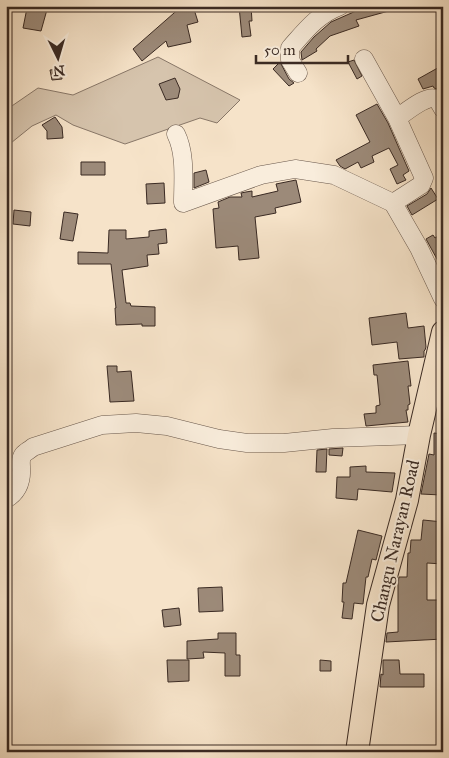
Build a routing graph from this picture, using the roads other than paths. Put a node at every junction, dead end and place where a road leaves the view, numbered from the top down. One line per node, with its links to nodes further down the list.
1 (340, 6): 3 (street)
2 (364, 59): 5 (street)
3 (298, 74)
4 (443, 109): 5 (street)
5 (397, 118): 7 (street)
6 (176, 134): 7 (street)
7 (394, 203): 8 (street)
8 (443, 299)
9 (443, 332): 10 (main road, Changu Narayan Road)
10 (419, 435): 11 (street); 12 (main road, Changu Narayan Road)
11 (6, 499)
12 (357, 752)

